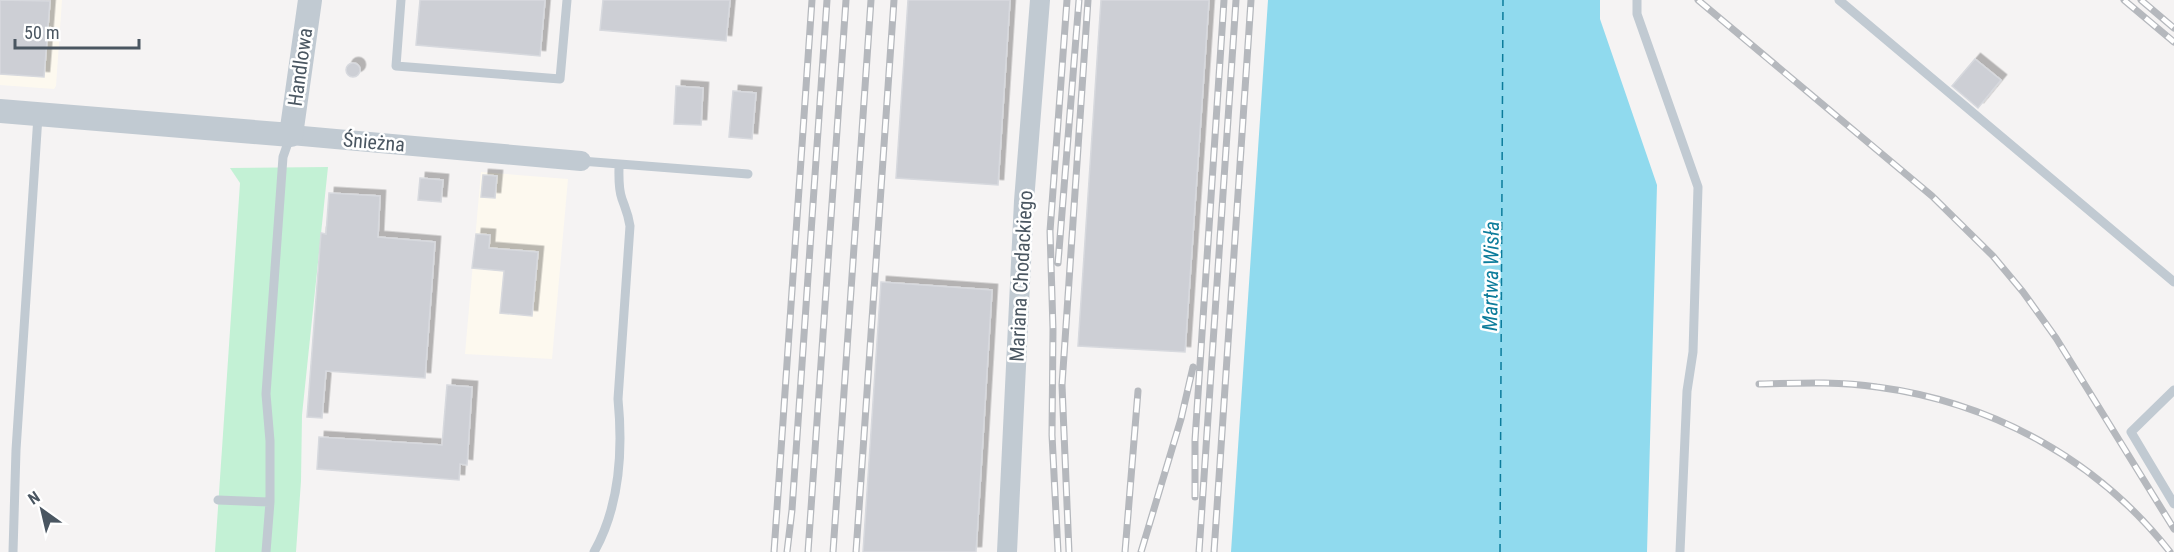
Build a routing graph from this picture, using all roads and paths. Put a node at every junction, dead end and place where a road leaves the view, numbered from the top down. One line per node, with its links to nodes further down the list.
1 (310, 0): 9 (street, Handlowa)
2 (401, 0): 3 (lane)
3 (567, 0)
4 (1040, 0): 21 (street, Mariana Chodackiego)
5 (1637, 0): 22 (lane)
6 (1839, 0): 13 (lane)
7 (0, 111): 8 (street, Śnieżna)
8 (38, 114): 9 (street, Śnieżna); 18 (lane)
9 (291, 135): 10 (street, Śnieżna); 16 (lane)
10 (581, 161): 11 (lane, Śnieżna)
11 (620, 165): 12 (lane, Śnieżna); 20 (lane)
12 (748, 174)
13 (2174, 282)
14 (2174, 390): 17 (lane)
15 (219, 500): 16 (lane)
16 (270, 502): 19 (lane)
17 (2174, 504)
18 (13, 552)
19 (266, 552)
20 (594, 552)
21 (1007, 552)
22 (1680, 552)

